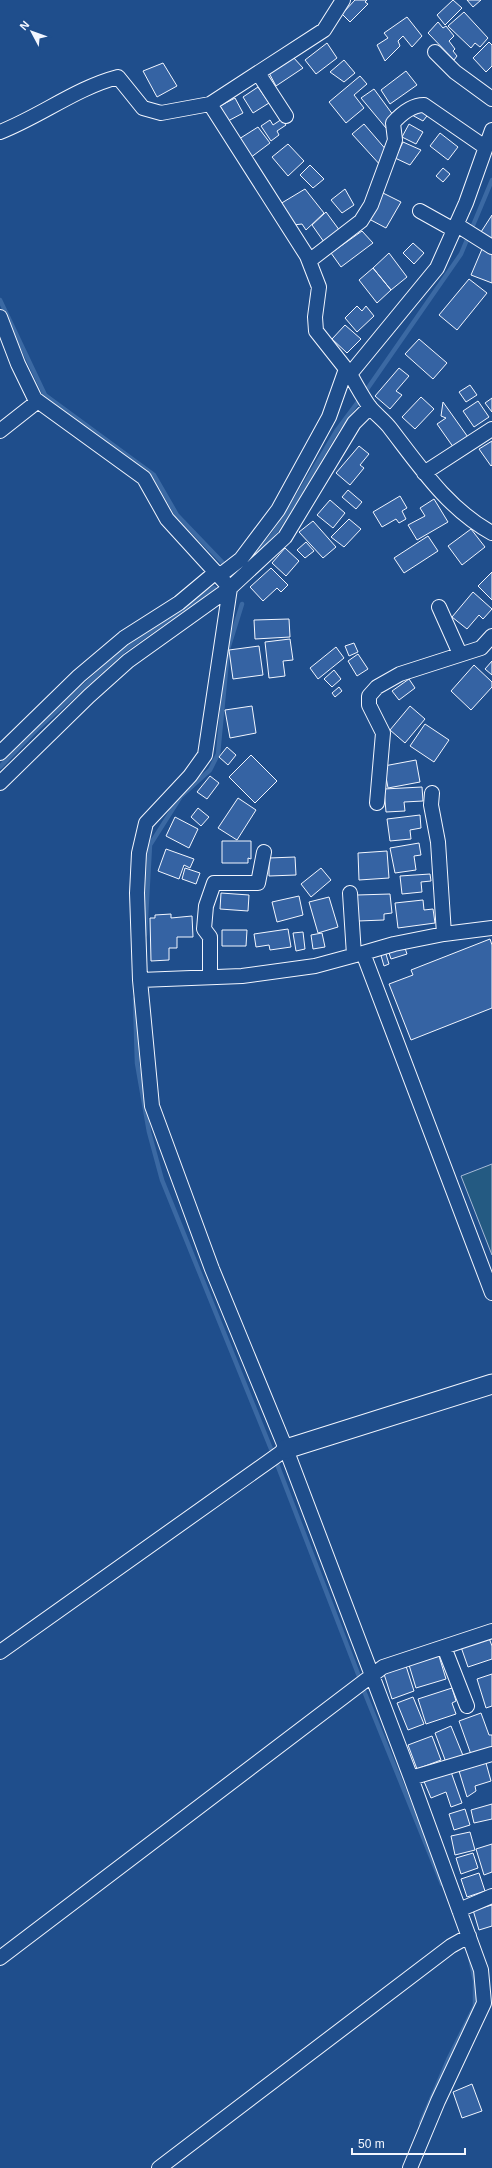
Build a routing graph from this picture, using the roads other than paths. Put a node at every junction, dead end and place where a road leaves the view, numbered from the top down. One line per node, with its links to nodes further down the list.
1 (343, 0): 3 (street)
2 (435, 52): 4 (street)
3 (258, 73): 5 (street); 6 (street)
4 (492, 99)
5 (210, 104): 8 (street); 13 (street)
6 (286, 116)
7 (492, 130): 9 (street)
8 (0, 132)
9 (486, 147): 11 (street); 13 (street)
10 (420, 211): 11 (street)
11 (457, 227): 12 (street); 15 (street)
12 (492, 247)
13 (309, 262): 15 (street)
14 (0, 317): 16 (street)
15 (350, 375): 17 (street); 23 (street)
16 (36, 398): 18 (street); 20 (street); 23 (street)
17 (369, 405): 21 (street); 24 (street)
18 (0, 419)
19 (492, 429): 21 (street)
20 (0, 431)
21 (424, 473): 22 (street)
22 (492, 532)
23 (218, 574): 24 (street); 28 (street)
24 (230, 588): 29 (street); 38 (street)
25 (439, 607): 27 (street)
26 (492, 636): 27 (street)
27 (460, 654): 31 (street)
28 (0, 753)
29 (0, 783)
30 (432, 793): 35 (street)
31 (377, 803)
32 (264, 852): 37 (street)
33 (350, 893): 36 (street)
34 (492, 928): 35 (street)
35 (444, 934): 36 (street)
36 (359, 954): 37 (street); 39 (street)
37 (210, 977): 38 (street)
38 (140, 980): 41 (street)
39 (492, 1293)
40 (492, 1384): 41 (street)
41 (286, 1449): 44 (street); 45 (street)
42 (492, 1631): 43 (street)
43 (444, 1647): 45 (street); 46 (street)
44 (0, 1652)
45 (372, 1674): 48 (street); 52 (street)
46 (467, 1706)
47 (492, 1754): 48 (street)
48 (411, 1778): 50 (street)
49 (492, 1896): 50 (street)
50 (459, 1910): 51 (street)
51 (469, 1936): 53 (street); 54 (street)
52 (0, 1958)
53 (486, 1970): 55 (street)
54 (159, 2168)
55 (410, 2168)

